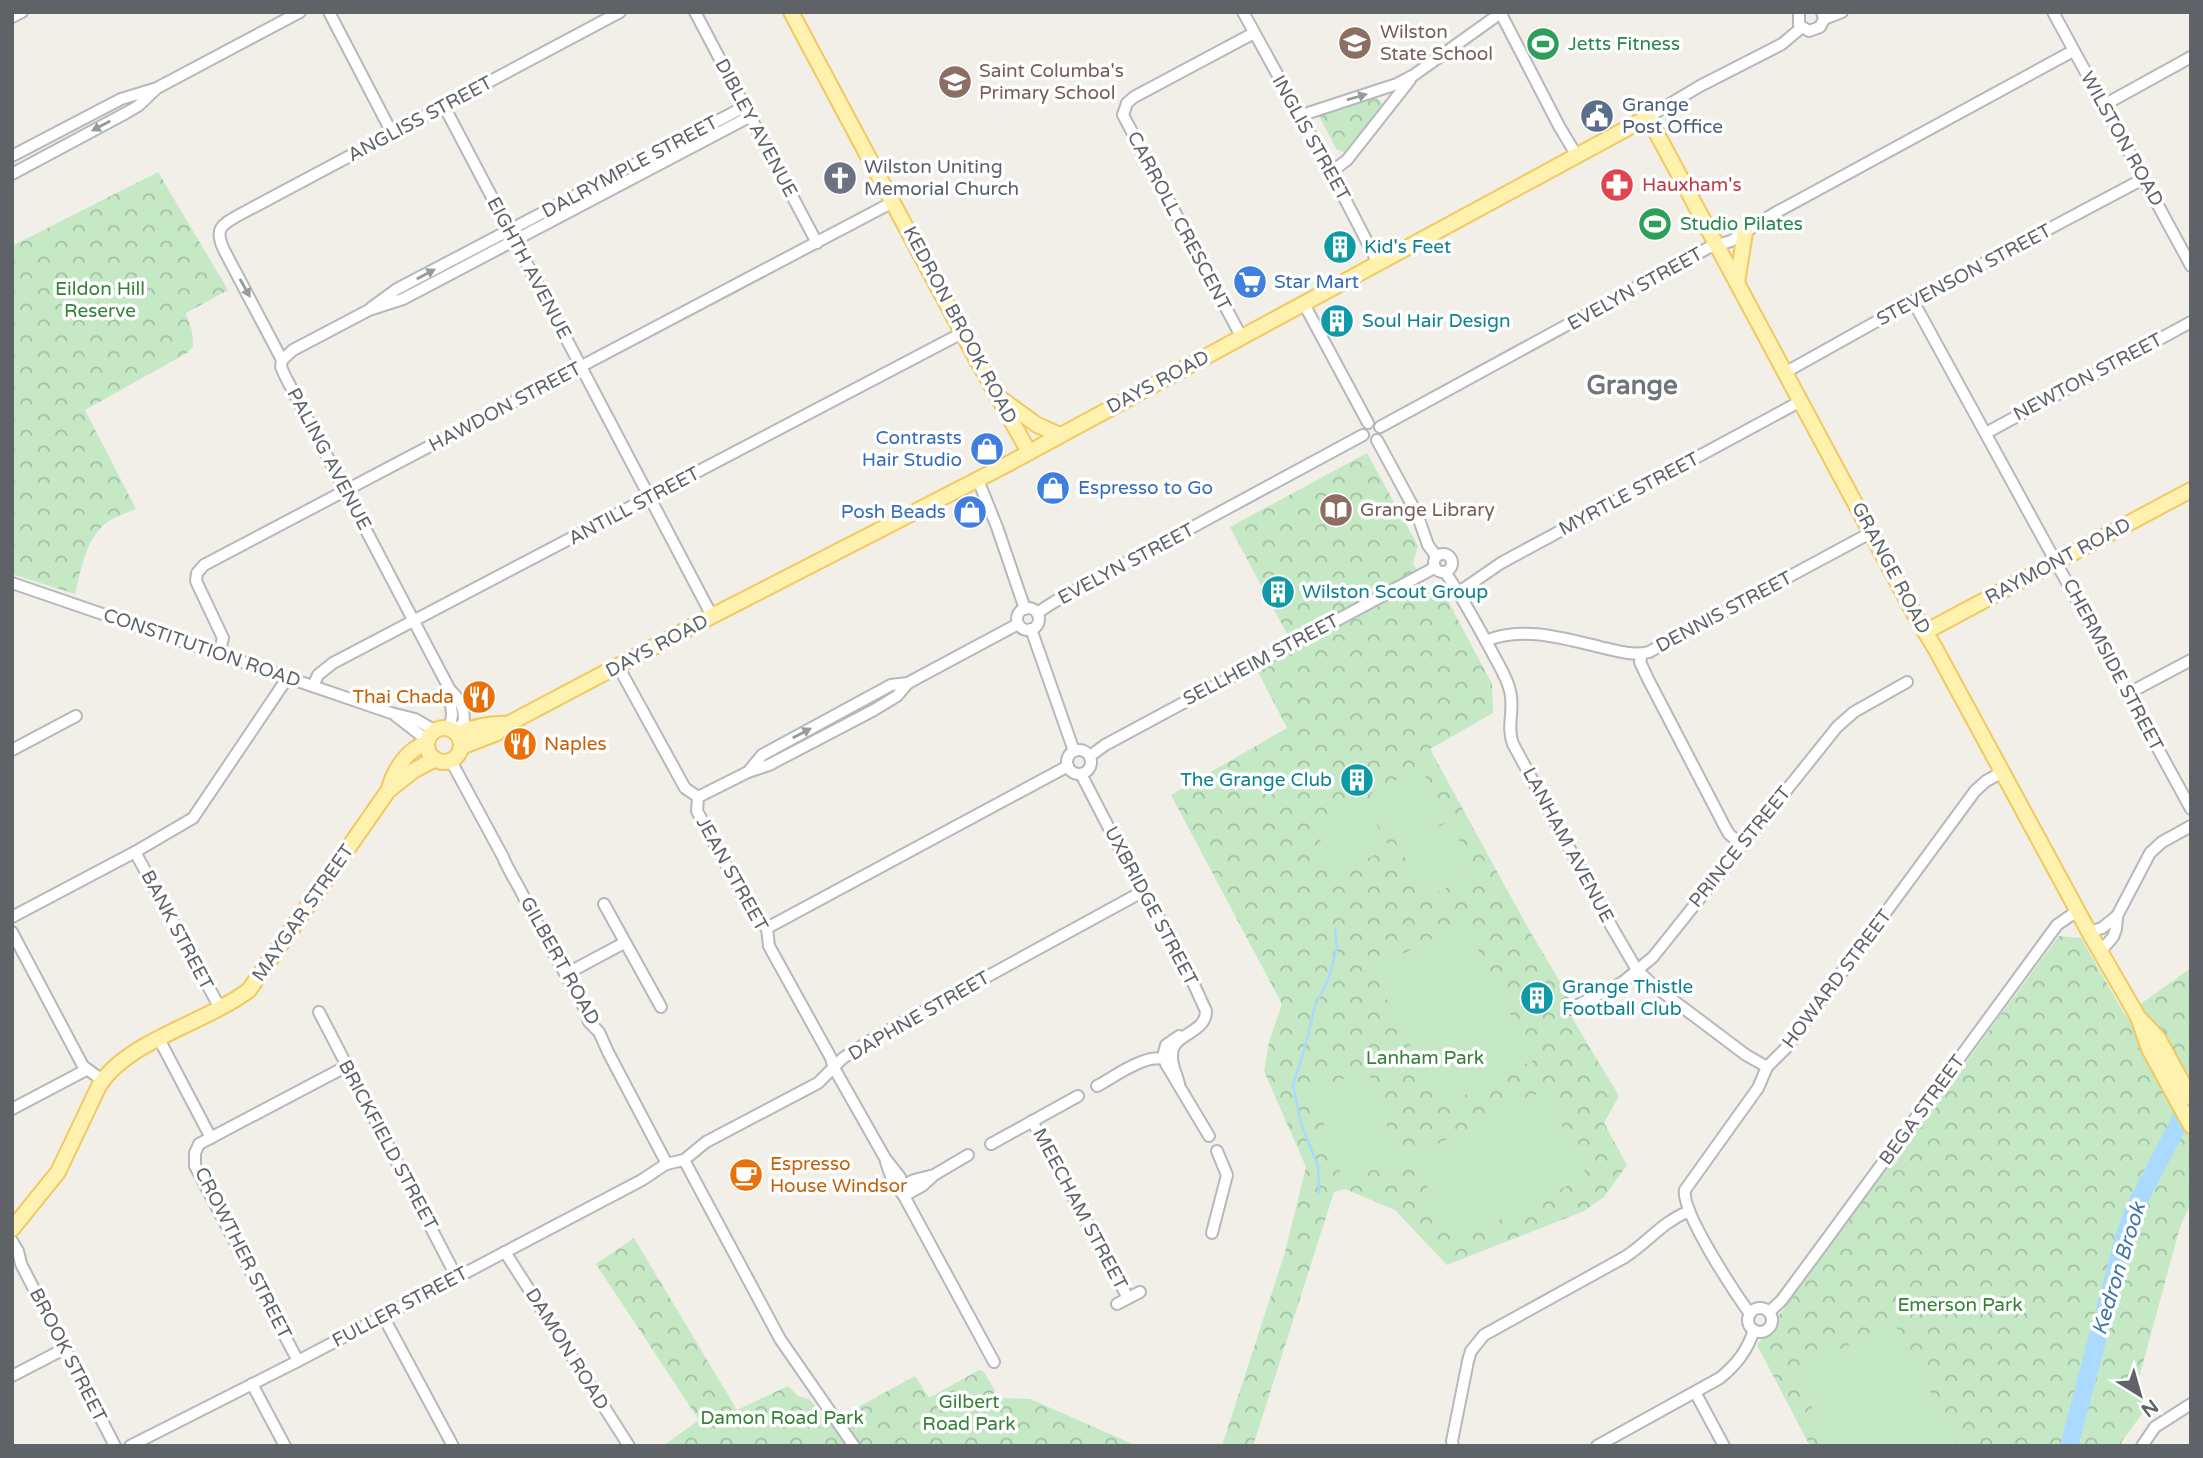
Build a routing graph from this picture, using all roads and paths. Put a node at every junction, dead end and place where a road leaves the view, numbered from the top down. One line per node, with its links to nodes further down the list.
1 (22, 12): 13 (street)
2 (300, 12): 19 (street)
3 (329, 12): 27 (street)
4 (620, 12): 22 (street, ANGLISS STREET)
5 (695, 12): 24 (street, DIBLEY AVENUE)
6 (791, 12): 33 (main road, KEDRON BROOK ROAD)
7 (1243, 12): 15 (street, INGLIS STREET)
8 (1799, 12): 14 (street)
9 (1842, 12): 12 (street)
10 (2053, 12): 16 (street, WILSTON ROAD)
11 (1500, 13): 18 (street); 29 (street)
12 (1823, 16): 14 (street, DAYS ROAD)
13 (12, 17)
14 (1801, 28): 26 (street, DAYS ROAD)
15 (1254, 33): 25 (street, INGLIS STREET); 46 (street, CARROLL CRESCENT)
16 (2073, 51): 21 (street, WILSTON ROAD); 35 (street, EVELYN STREET)
17 (2191, 57): 21 (street)
18 (1414, 75): 20 (street); 23 (street)
19 (157, 88): 28 (street); 31 (street, one-way to 31)
20 (1380, 91): 23 (street); 25 (street, one-way to 20)
21 (2104, 105): 32 (street, WILSTON ROAD)
22 (444, 106): 27 (street, ANGLISS STREET); 36 (street, EIGHTH AVENUE)
23 (1389, 106): 30 (street)
24 (747, 112): 36 (street, DALRYMPLE STREET); 37 (street, DIBLEY AVENUE)
25 (1299, 116): 30 (street, INGLIS STREET)
26 (1648, 117): 29 (main road, DAYS ROAD); 38 (main road, GRANGE ROAD)
27 (392, 133): 34 (street, ANGLISS STREET)
28 (12, 156)
29 (1577, 156): 39 (main road, DAYS ROAD)
30 (1331, 172): 39 (street, INGLIS STREET)
31 (12, 174)
32 (2143, 179): 40 (street, WILSTON ROAD); 42 (street, STEVENSON STREET)
33 (893, 202): 37 (street, HAWDON STREET); 45 (main road, KEDRON BROOK ROAD)
34 (221, 227): 47 (street, PALING AVENUE, one-way to 47)
35 (1745, 232): 38 (street, EVELYN STREET); 41 (main road)
36 (511, 235): 47 (street, DALRYMPLE STREET); 48 (street, EIGHTH AVENUE)
37 (817, 243): 48 (street, HAWDON STREET)
38 (1717, 246): 41 (main road, GRANGE ROAD); 53 (street, EVELYN STREET)
39 (1378, 263): 43 (main road, DAYS ROAD)
40 (2191, 266)
41 (1737, 283): 49 (main road, GRANGE ROAD)
42 (1913, 301): 49 (street, STEVENSON STREET); 54 (street, CHERMSIDE STREET)
43 (1304, 304): 46 (main road, DAYS ROAD); 52 (street)
44 (2191, 322): 54 (street, NEWTON STREET)
45 (962, 333): 50 (main road, KEDRON BROOK ROAD); 62 (street, ANTILL STREET)
46 (1242, 338): 55 (main road, DAYS ROAD)
47 (282, 360): 61 (street, PALING AVENUE)
48 (581, 368): 61 (street, HAWDON STREET); 62 (street, EIGHTH AVENUE)
49 (1786, 372): 51 (main road, GRANGE ROAD)
50 (996, 396): 55 (main road); 58 (main road, KEDRON BROOK ROAD)
51 (1801, 401): 63 (main road, GRANGE ROAD); 67 (street, MYRTLE STREET)
52 (1368, 423): 53 (street); 56 (street)
53 (1380, 427): 57 (street)
54 (1986, 433): 64 (street, CHERMSIDE STREET)
55 (1060, 435): 58 (main road, DAYS ROAD)
56 (1363, 435): 57 (street); 69 (street, EVELYN STREET)
57 (1377, 439): 65 (street, LANHAM AVENUE)
58 (1029, 452): 59 (main road, DAYS ROAD)
59 (978, 480): 68 (street); 70 (main road, DAYS ROAD)
60 (2191, 490): 64 (main road, RAYMONT ROAD)
61 (345, 491): 71 (street, PALING AVENUE); 77 (street, HAWDON STREET)
62 (650, 498): 70 (street, EIGHTH AVENUE); 71 (street, ANTILL STREET)
63 (1872, 532): 74 (main road, GRANGE ROAD); 76 (street, DENNIS STREET)
64 (2057, 562): 74 (main road, RAYMONT ROAD); 83 (street, CHERMSIDE STREET)
65 (1439, 566): 67 (street, LANHAM AVENUE); 89 (street, SELLHEIM STREET)
66 (12, 583): 77 (street, CONSTITUTION ROAD)
67 (1459, 592): 75 (street, LANHAM AVENUE)
68 (1025, 609): 69 (street); 72 (street)
69 (1037, 613): 73 (street)
70 (712, 616): 79 (main road, DAYS ROAD)
71 (414, 621): 82 (street, ANTILL STREET); 85 (street, PALING AVENUE)
72 (1018, 624): 73 (street); 96 (street)
73 (1031, 629): 88 (street)
74 (1925, 632): 93 (main road, GRANGE ROAD)
75 (1486, 641): 76 (street, DENNIS STREET); 111 (street, LANHAM AVENUE)
76 (1642, 653): 99 (street)
77 (219, 654): 80 (street, CONSTITUTION ROAD)
78 (2191, 660): 83 (street)
79 (618, 666): 85 (main road, DAYS ROAD); 96 (street, JEAN STREET)
80 (288, 677): 82 (street, CONSTITUTION ROAD); 100 (street)
81 (1907, 682): 99 (street, PRINCE STREET)
82 (313, 686): 86 (street, CONSTITUTION ROAD)
83 (2129, 693): 97 (street, CHERMSIDE STREET)
84 (76, 716): 87 (street)
85 (456, 735): 86 (main road); 91 (main road)
86 (429, 738): 90 (main road); 95 (main road, MAYGAR STREET)
87 (13, 747)
88 (1074, 751): 89 (street); 92 (street)
89 (1090, 756): 94 (street)
90 (435, 760): 91 (main road); 95 (main road, MAYGAR STREET)
91 (451, 761): 112 (street, GILBERT ROAD)
92 (1068, 766): 94 (street); 106 (street)
93 (2001, 773): 103 (main road, GRANGE ROAD); 121 (street, HOWARD STREET)
94 (1082, 774): 101 (street, UXBRIDGE STREET)
95 (388, 791): 114 (main road, MAYGAR STREET)
96 (698, 797): 106 (street, JEAN STREET)
97 (2191, 809)
98 (2191, 826): 104 (street)
99 (1742, 845): 111 (street, PRINCE STREET)
100 (135, 852): 105 (street); 114 (street, BANK STREET)
101 (1140, 893): 118 (street, UXBRIDGE STREET); 122 (street, DAPHNE STREET)
102 (604, 904): 109 (street)
103 (2077, 911): 108 (main road, GRANGE ROAD); 149 (street, BEGA STREET)
104 (2117, 916): 108 (street); 110 (street)
105 (12, 917)
106 (767, 928): 122 (street, JEAN STREET)
107 (12, 932): 123 (street)
108 (2089, 932): 110 (main road, GRANGE ROAD)
109 (624, 943): 112 (street); 113 (street)
110 (2100, 952): 119 (main road, GRANGE ROAD)
111 (1637, 970): 115 (street, PRINCE STREET); 121 (street, LANHAM AVENUE)
112 (566, 974): 137 (street, GILBERT ROAD)
113 (661, 1007)
114 (220, 1008): 117 (main road, MAYGAR STREET)
115 (1570, 1009)
116 (319, 1012): 120 (street, BRICKFIELD STREET)
117 (159, 1040): 124 (main road, MAYGAR STREET); 132 (street, CROWTHER STREET)
118 (1167, 1056): 125 (street, UXBRIDGE STREET); 131 (street)
119 (2164, 1063): 127 (main road); 130 (main road, GRANGE ROAD)
120 (347, 1066): 132 (street); 145 (street, BRICKFIELD STREET)
121 (1767, 1067): 139 (street, HOWARD STREET)
122 (834, 1068): 136 (street, DAPHNE STREET); 138 (street, JEAN STREET)
123 (86, 1070): 124 (street); 128 (street)
124 (102, 1080): 140 (main road, MAYGAR STREET)
125 (1097, 1086)
126 (1078, 1096): 129 (street)
127 (2191, 1098)
128 (12, 1109)
129 (1032, 1121): 133 (street); 147 (street, MEECHAM STREET)
130 (2191, 1126)
131 (1209, 1136)
132 (211, 1138): 154 (street, CROWTHER STREET)
133 (990, 1144)
134 (1217, 1151): 141 (street)
135 (968, 1155): 138 (street)
136 (684, 1160): 137 (street, DAPHNE STREET); 165 (street)
137 (667, 1164): 143 (street, FULLER STREET)
138 (902, 1190): 155 (street, JEAN STREET)
139 (1689, 1212): 150 (street); 166 (street)
140 (15, 1223)
141 (1212, 1233)
142 (12, 1241): 144 (street, BROOK STREET)
143 (505, 1252): 145 (street, FULLER STREET); 164 (street, DAMON ROAD)
144 (17, 1260): 153 (street, BROOK STREET)
145 (457, 1278): 151 (street, FULLER STREET)
146 (1140, 1292): 147 (street, MEECHAM STREET)
147 (1128, 1298): 148 (street, MEECHAM STREET)
148 (1117, 1304)
149 (1769, 1312): 150 (street); 152 (street)
150 (1750, 1314): 152 (street)
151 (383, 1316): 154 (street, FULLER STREET); 163 (street)
152 (1754, 1329): 158 (street)
153 (64, 1349): 156 (street); 160 (street, BROOK STREET)
154 (298, 1361): 157 (street, FULLER STREET)
155 (994, 1362)
156 (12, 1376)
157 (252, 1384): 161 (street, FULLER STREET); 162 (street)
158 (1695, 1392): 167 (street); 168 (street)
159 (2191, 1404): 169 (street)
160 (115, 1446)
161 (130, 1446)
162 (285, 1446)
163 (453, 1446)
164 (629, 1446)
165 (854, 1446)
166 (1453, 1446)
167 (1597, 1446)
168 (1724, 1446)
169 (2143, 1446)

